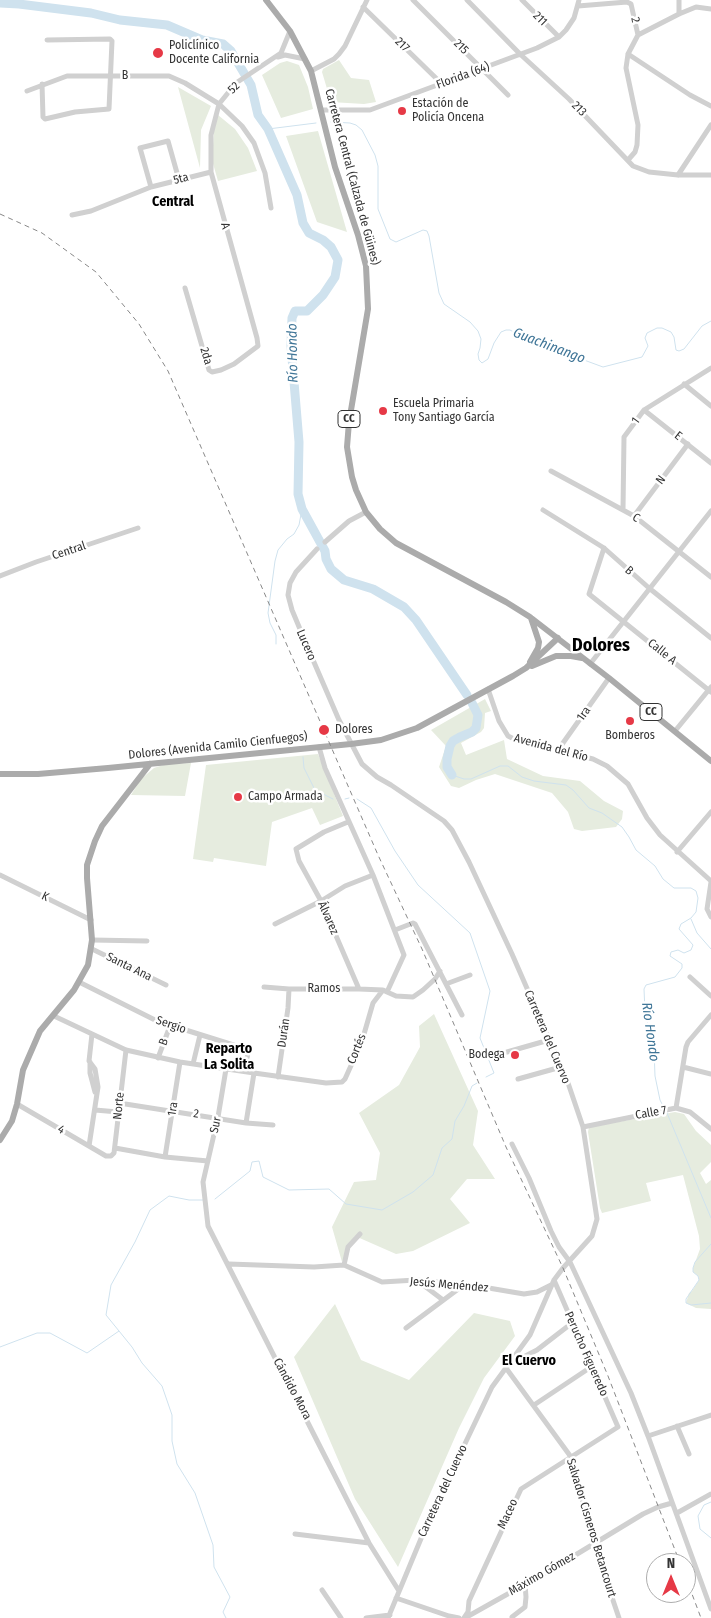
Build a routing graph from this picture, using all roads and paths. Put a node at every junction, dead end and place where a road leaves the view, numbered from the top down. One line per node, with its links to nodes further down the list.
1 (367, 0): 9 (street)
2 (413, 0): 20 (street, 215)
3 (467, 0): 16 (street, 213)
4 (522, 0): 14 (street, 211)
5 (679, 0): 11 (street)
6 (270, 1): 12 (main road, Carretera Central (Calzada de Güines) / CC)
7 (628, 2): 8 (street); 13 (street, 2)
8 (578, 3): 14 (street, Florida (64))
9 (363, 7): 21 (street); 23 (street, 217)
10 (711, 9): 11 (street)
11 (679, 14): 13 (street)
12 (290, 31): 18 (street, 52); 19 (main road, Carretera Central (Calzada de Güines) / CC)
13 (638, 35): 17 (street)
14 (559, 37): 16 (street, Florida (64))
15 (47, 40): 22 (street)
16 (520, 54): 20 (street, Florida (64)); 31 (street, 213)
17 (628, 54): 28 (street); 31 (street)
18 (276, 57): 19 (street); 27 (street, 52)
19 (305, 59): 21 (main road, Carretera Central (Calzada de Güines) / CC)
20 (483, 69): 23 (street, Florida (64)); 26 (street, 215)
21 (311, 71): 29 (main road, Carretera Central (Calzada de Güines) / CC)
22 (111, 76): 24 (street, B); 24 (street); 27 (street, B)
23 (441, 83): 29 (street, Florida (64))
24 (42, 84): 25 (street, B)
25 (27, 91)
26 (508, 95)
27 (219, 104): 32 (street, A); 37 (street, B)
28 (711, 106)
29 (322, 112): 51 (main road, Carretera Central (Calzada de Güines) / CC)
30 (711, 125): 33 (street)
31 (628, 160): 33 (street, 213)
32 (211, 172): 35 (street, 5ta); 40 (street, A)
33 (678, 175): 34 (street, 213)
34 (711, 175)
35 (179, 180): 36 (street, 5ta); 36 (street)
36 (151, 187): 38 (street, 5ta)
37 (271, 208)
38 (72, 214)
39 (186, 288): 40 (street, 2da)
40 (258, 346)
41 (711, 368): 42 (street, 1)
42 (684, 384): 43 (street); 44 (street, 1)
43 (711, 406)
44 (644, 410): 45 (street, E); 49 (street, 1)
45 (688, 444): 46 (street, E); 52 (street, N)
46 (711, 463)
47 (551, 471): 49 (street, C)
48 (543, 510): 56 (street, B)
49 (623, 510): 52 (street, C)
50 (711, 511): 53 (street)
51 (366, 512): 55 (street); 62 (main road, Carretera Central (Calzada de Güines) / CC)
52 (634, 516): 58 (street, C)
53 (709, 518): 58 (street)
54 (138, 528): 59 (street, Central)
55 (325, 542)
56 (604, 548): 61 (street, B); 63 (street, Calle A)
57 (317, 549): 73 (street, Lucero)
58 (679, 551): 60 (street, C); 61 (street)
59 (0, 576)
60 (711, 577)
61 (649, 588): 63 (street); 65 (street, B)
62 (530, 617): 64 (main road, Carretera Central (Calzada de Güines) / CC); 68 (main road)
63 (623, 622): 67 (street); 71 (street, Calle A)
64 (558, 638): 66 (main road, Carretera Central (Calzada de Güines) / CC); 68 (main road, Dolores (Avenida Camilo Cienfuegos))
65 (711, 638)
66 (583, 658): 67 (main road, Carretera Central (Calzada de Güines) / CC); 68 (main road)
67 (590, 664): 69 (main road, Carretera Central (Calzada de Güines) / CC)
68 (526, 668): 70 (main road, Dolores (Avenida Camilo Cienfuegos))
69 (609, 678): 72 (main road, Carretera Central (Calzada de Güines) / CC); 75 (street, 1ra)
70 (488, 689): 73 (main road, Dolores (Avenida Camilo Cienfuegos)); 75 (street, Avenida del Río)
71 (710, 689): 72 (street)
72 (675, 731): 76 (main road, Carretera Central (Calzada de Güines) / CC)
73 (351, 744): 74 (main road, Dolores (Avenida Camilo Cienfuegos)); 110 (street, Carretera del Cuervo)
74 (319, 747): 77 (main road, Dolores (Avenida Camilo Cienfuegos)); 80 (street, Cortés)
75 (558, 750): 81 (street, Avenida del Río)
76 (711, 761)
77 (150, 764): 78 (main road, Dolores (Avenida Camilo Cienfuegos)); 87 (main road)
78 (0, 774)
79 (711, 812): 81 (street)
80 (348, 822): 82 (street, Cortés); 85 (street, Álvarez)
81 (677, 852): 84 (street, Avenida del Río)
82 (373, 874): 85 (street); 89 (street, Cortés)
83 (0, 875): 87 (street, K)
84 (711, 881): 86 (street, Avenida del Río)
85 (321, 902): 88 (street); 101 (street, Álvarez)
86 (710, 917)
87 (91, 920): 90 (main road)
88 (275, 924)
89 (394, 930): 93 (street); 102 (street, Cortés)
90 (92, 940): 91 (street); 92 (main road)
91 (147, 941)
92 (92, 949): 96 (main road); 98 (street, Santa Ana)
93 (440, 971): 97 (street); 102 (street, Ramos)
94 (470, 975): 97 (street)
95 (690, 977): 103 (street)
96 (79, 982): 106 (main road); 107 (street, Sergio)
97 (446, 984): 104 (street)
98 (166, 985)
99 (264, 987): 100 (street, Ramos)
100 (289, 989): 101 (street, Ramos); 122 (street, Durán)
101 (359, 989): 102 (street, Ramos)
102 (385, 991): 122 (street, Cortés)
103 (711, 996)
104 (462, 1015)
105 (711, 1015): 117 (street, Calle 7)
106 (54, 1016): 108 (street, Cortés); 125 (main road)
107 (170, 1026): 109 (street, Sergio); 113 (street, B)
108 (92, 1034): 111 (street, Cortés); 127 (street)
109 (200, 1035): 115 (street); 119 (street, Sergio)
110 (549, 1040): 112 (street); 116 (street, Carretera del Cuervo)
111 (126, 1050): 113 (street, Cortés); 124 (street, Norte)
112 (508, 1052)
113 (158, 1058): 114 (street, Cortés)
114 (180, 1062): 115 (street, Cortés); 128 (street, 1ra)
115 (193, 1064): 118 (street, Cortés)
116 (561, 1067): 123 (street); 133 (street, Carretera del Cuervo)
117 (683, 1067): 121 (street); 126 (street, Calle 7)
118 (226, 1068): 119 (street, Cortés); 130 (street, Sur)
119 (245, 1071): 120 (street, Cortés)
120 (254, 1073): 122 (street, Cortés); 131 (street)
121 (711, 1074)
122 (278, 1076)
123 (518, 1079)
124 (119, 1103): 128 (street, 2); 129 (street, Norte)
125 (17, 1104): 135 (main road); 137 (street, 4)
126 (676, 1108): 133 (street, Calle 7); 134 (street)
127 (94, 1110): 129 (street); 137 (street)
128 (173, 1111): 130 (street, 2); 139 (street, 1ra)
129 (118, 1112): 138 (street, Norte)
130 (218, 1118): 131 (street, 2); 140 (street, Sur)
131 (246, 1123): 132 (street, 2)
132 (273, 1125)
133 (583, 1127): 143 (street, Carretera del Cuervo)
134 (711, 1129)
135 (0, 1140)
136 (512, 1144): 143 (street)
137 (89, 1146): 138 (street, 4)
138 (115, 1148): 139 (street)
139 (165, 1156): 140 (street)
140 (208, 1161): 141 (street, Sur)
141 (203, 1182): 144 (street, Cándido Mora)
142 (360, 1234): 145 (street)
143 (570, 1262): 147 (street, Carretera del Cuervo); 158 (street)
144 (228, 1264): 145 (street, Jesús Menéndez); 165 (street, Cándido Mora)
145 (344, 1265): 146 (street, Jesús Menéndez)
146 (416, 1280): 148 (street, Jesús Menéndez); 149 (street)
147 (552, 1283): 148 (street, Jesús Menéndez); 150 (street, Perucho Figueredo); 152 (street, Carretera del Cuervo)
148 (465, 1284): 149 (street)
149 (443, 1300): 151 (street)
150 (572, 1323): 152 (street); 153 (street, Perucho Figueredo)
151 (406, 1328)
152 (507, 1367): 154 (street, Salvador Cisneros Betancourt); 169 (street, Carretera del Cuervo)
153 (591, 1367): 154 (street); 157 (street, Perucho Figueredo)
154 (534, 1405): 160 (street, Salvador Cisneros Betancourt)
155 (711, 1415): 156 (street)
156 (677, 1426): 158 (street); 159 (street)
157 (618, 1427): 160 (street, Maceo)
158 (648, 1436): 162 (street)
159 (689, 1454)
160 (571, 1457): 166 (street, Salvador Cisneros Betancourt); 177 (street, Maceo)
161 (711, 1494): 163 (street)
162 (672, 1504): 163 (street); 166 (street, Máximo Gómez)
163 (677, 1513): 171 (street)
164 (295, 1534): 165 (street)
165 (369, 1543): 169 (street, Cándido Mora)
166 (594, 1544): 167 (street, Máximo Gómez); 178 (street, Salvador Cisneros Betancourt)
167 (525, 1584): 173 (street); 177 (street, Máximo Gómez)
168 (322, 1590): 174 (street)
169 (399, 1591): 170 (street, Carretera del Cuervo)
170 (396, 1598): 172 (street, Carretera del Cuervo); 176 (street)
171 (711, 1610)
172 (389, 1616): 175 (street)
173 (512, 1617)
174 (341, 1618)
175 (366, 1618)
176 (459, 1618)
177 (464, 1618)
178 (619, 1618)

